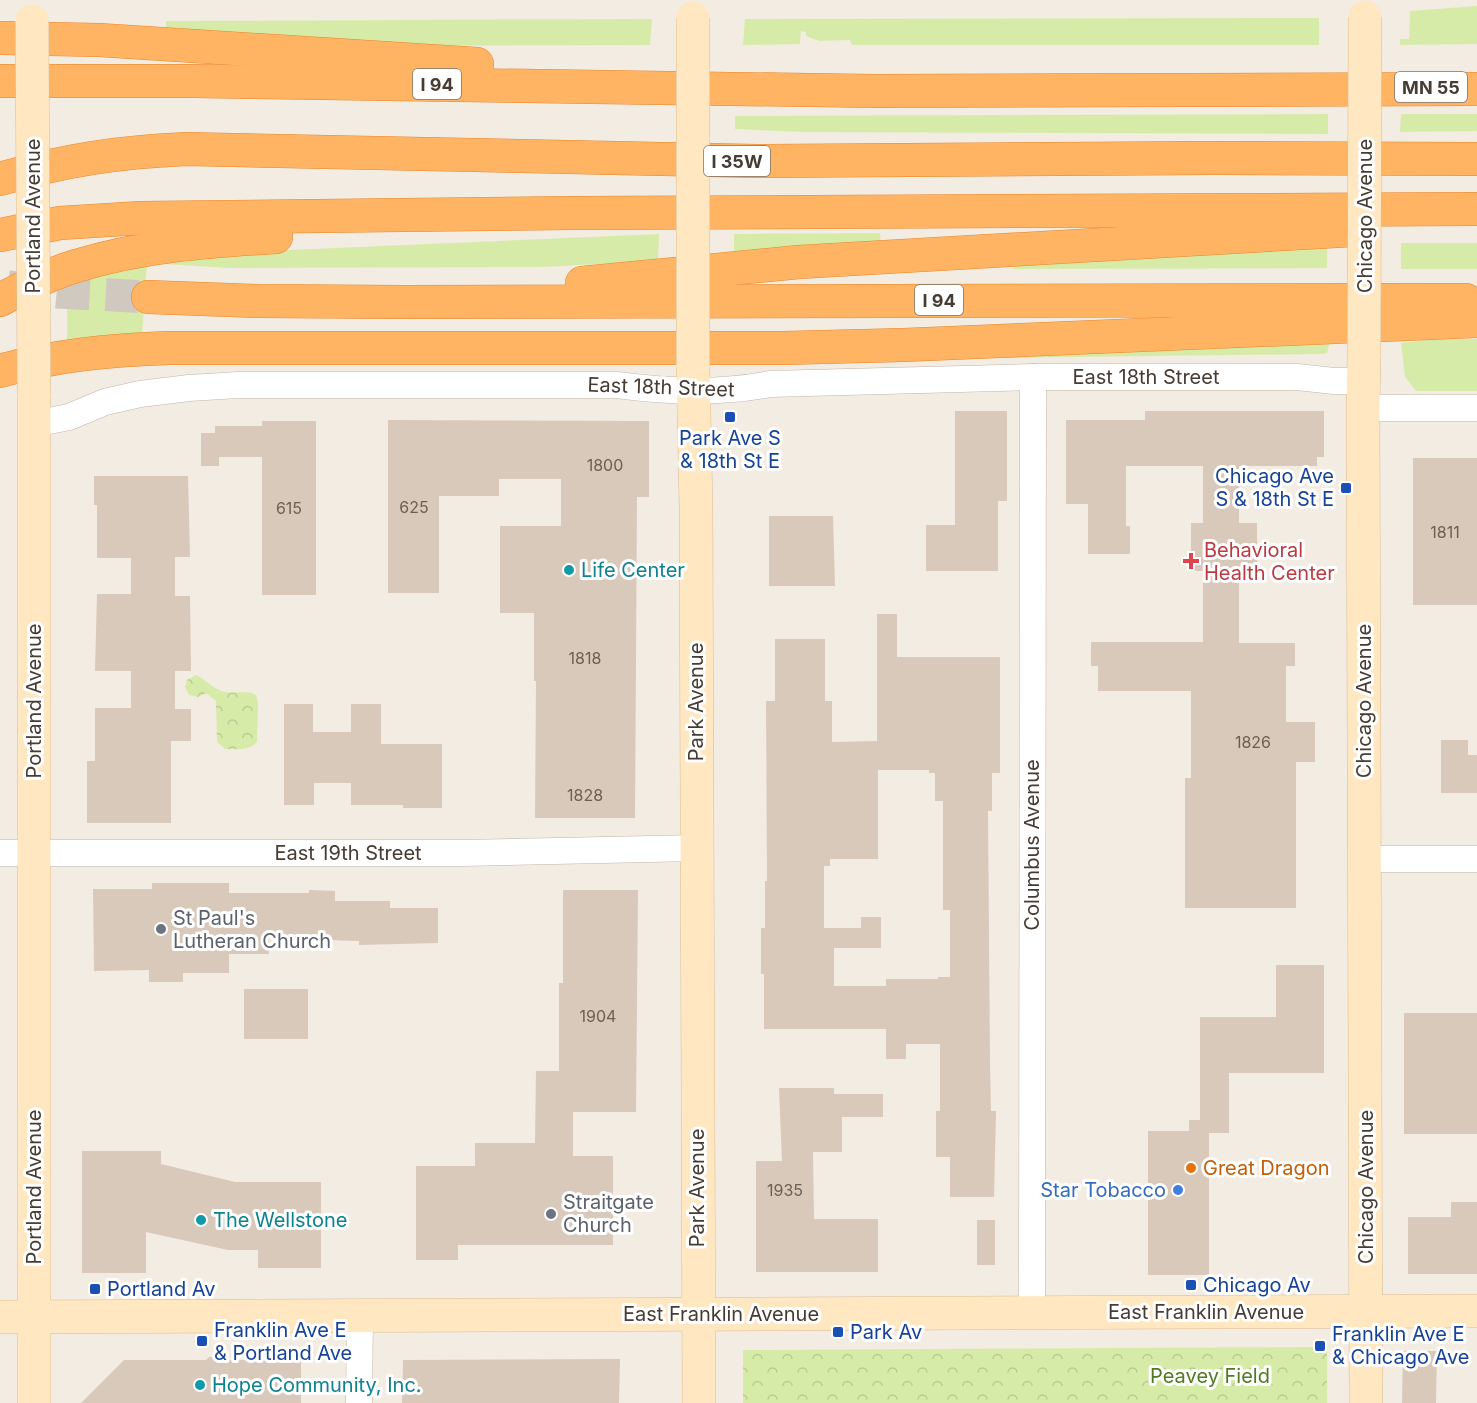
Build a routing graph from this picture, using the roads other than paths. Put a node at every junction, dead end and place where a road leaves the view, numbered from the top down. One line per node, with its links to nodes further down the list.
1 (1364, 8): 22 (street, Chicago Avenue, bridge)
2 (693, 9): 21 (street, Park Avenue, bridge)
3 (32, 11): 24 (street, Portland Avenue, bridge)
4 (0, 38): 7 (highway)
5 (0, 81): 7 (highway, I 94)
6 (1477, 87): 7 (highway, I 94)
7 (874, 90)
8 (1477, 159): 9 (highway, I 35W)
9 (0, 179)
10 (1477, 209): 11 (highway)
11 (657, 213): 13 (highway); 15 (highway)
12 (1477, 221): 17 (highway)
13 (0, 235)
14 (148, 297): 17 (highway, I 94)
15 (0, 300)
16 (1477, 300): 17 (highway, I 94)
17 (402, 302)
18 (1477, 321): 19 (highway)
19 (0, 371)
20 (1033, 377): 21 (street, East 18th Street); 22 (street, East 18th Street); 32 (street, Columbus Avenue)
21 (693, 378): 24 (street, East 18th Street); 25 (street, Park Avenue)
22 (1364, 381): 23 (street, East 18th Street); 28 (street, Chicago Avenue)
23 (1477, 408)
24 (34, 410): 26 (street, Portland Avenue)
25 (697, 848): 26 (street, East 19th Street); 33 (street, Park Avenue)
26 (34, 852): 27 (street, East 19th Street); 36 (street, Portland Avenue)
27 (0, 853)
28 (1364, 859): 29 (street); 30 (street, Chicago Avenue)
29 (1477, 859)
30 (1366, 1311): 31 (street, East Franklin Avenue); 32 (street, East Franklin Avenue); 40 (street, Chicago Avenue)
31 (1477, 1311)
32 (1032, 1313): 33 (street, East Franklin Avenue)
33 (699, 1314): 34 (street, East Franklin Avenue); 39 (street, Park Avenue)
34 (360, 1316): 36 (street, East Franklin Avenue); 38 (street)
35 (0, 1317): 36 (street, East Franklin Avenue)
36 (35, 1317): 37 (street, Portland Avenue)
37 (34, 1403)
38 (359, 1403)
39 (699, 1403)
40 (1365, 1403)

